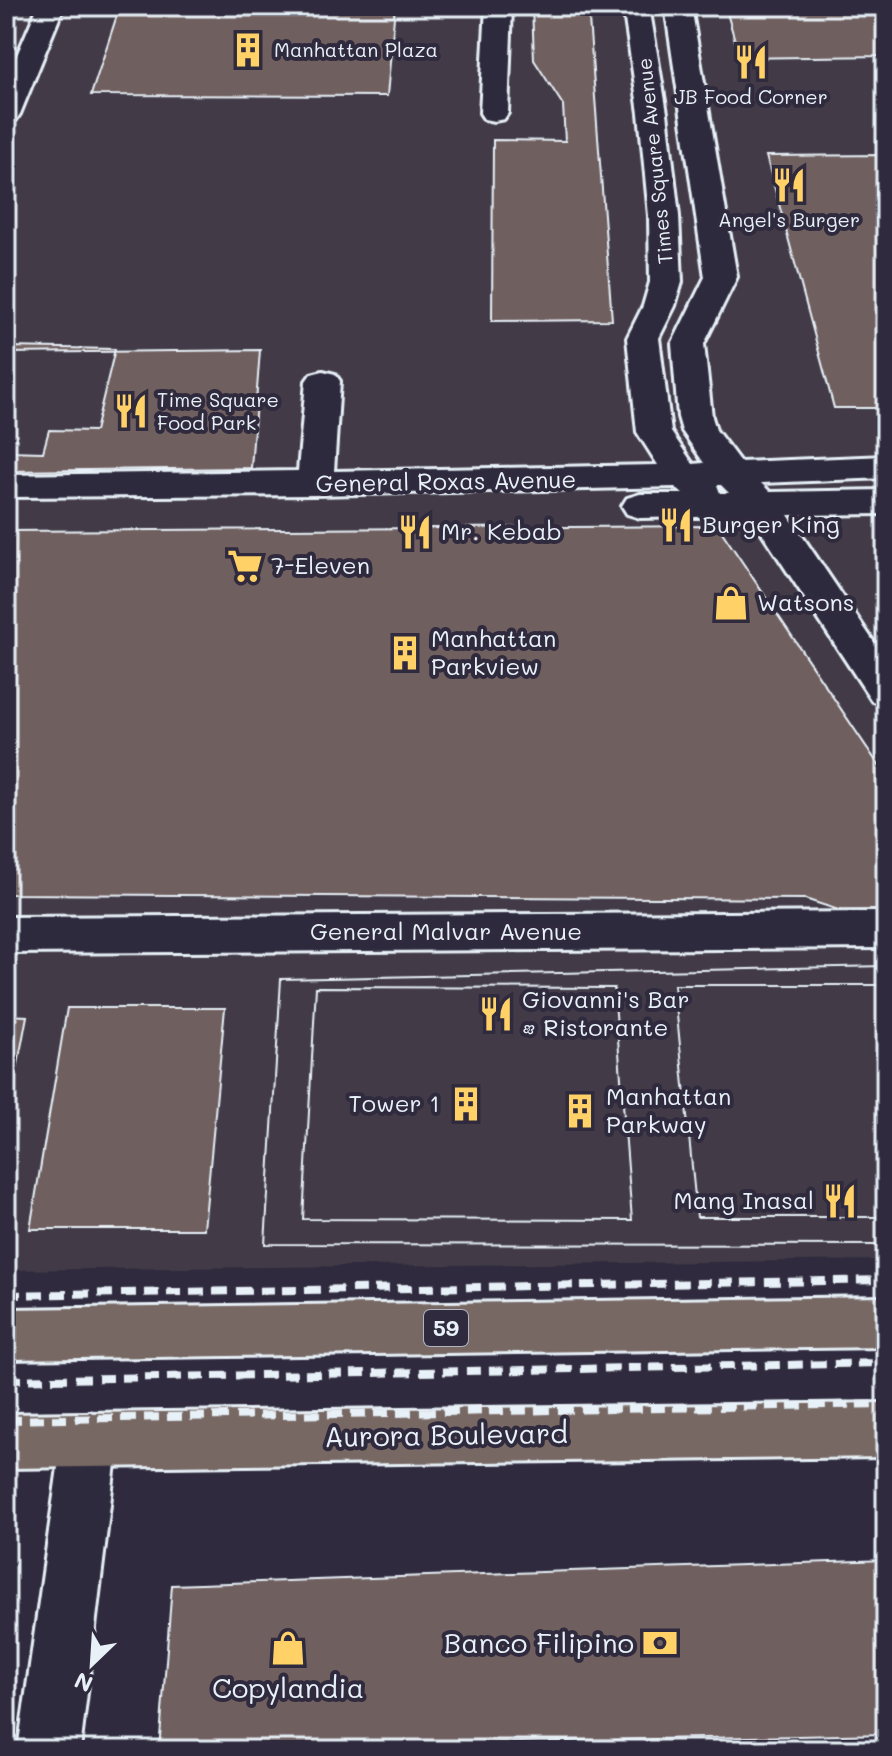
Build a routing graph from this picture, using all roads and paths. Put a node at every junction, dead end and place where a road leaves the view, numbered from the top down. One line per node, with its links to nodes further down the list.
1 (51, 6): 5 (street)
2 (499, 6): 6 (street)
3 (636, 6): 9 (street, Times Square Avenue)
4 (678, 6): 12 (street, Times Square Avenue)
5 (8, 105)
6 (494, 113)
7 (323, 381): 10 (street)
8 (886, 467): 12 (street, General Roxas Avenue)
9 (683, 476): 10 (street, General Roxas Avenue); 12 (street, Times Square Avenue)
10 (315, 484): 11 (street, General Roxas Avenue)
11 (6, 486)
12 (727, 490): 14 (street, General Roxas Avenue); 15 (street, Times Square Avenue)
13 (886, 502): 15 (street)
14 (6, 507)
15 (772, 520): 16 (street, Times Square Avenue)
16 (886, 691)
17 (886, 930): 18 (street, General Malvar Avenue)
18 (6, 935)
19 (886, 1322): 20 (main road, 59)
20 (6, 1334)
21 (886, 1430): 22 (main road, Aurora Boulevard)
22 (90, 1439): 23 (main road, Aurora Boulevard); 24 (street)
23 (6, 1441)
24 (49, 1750)

